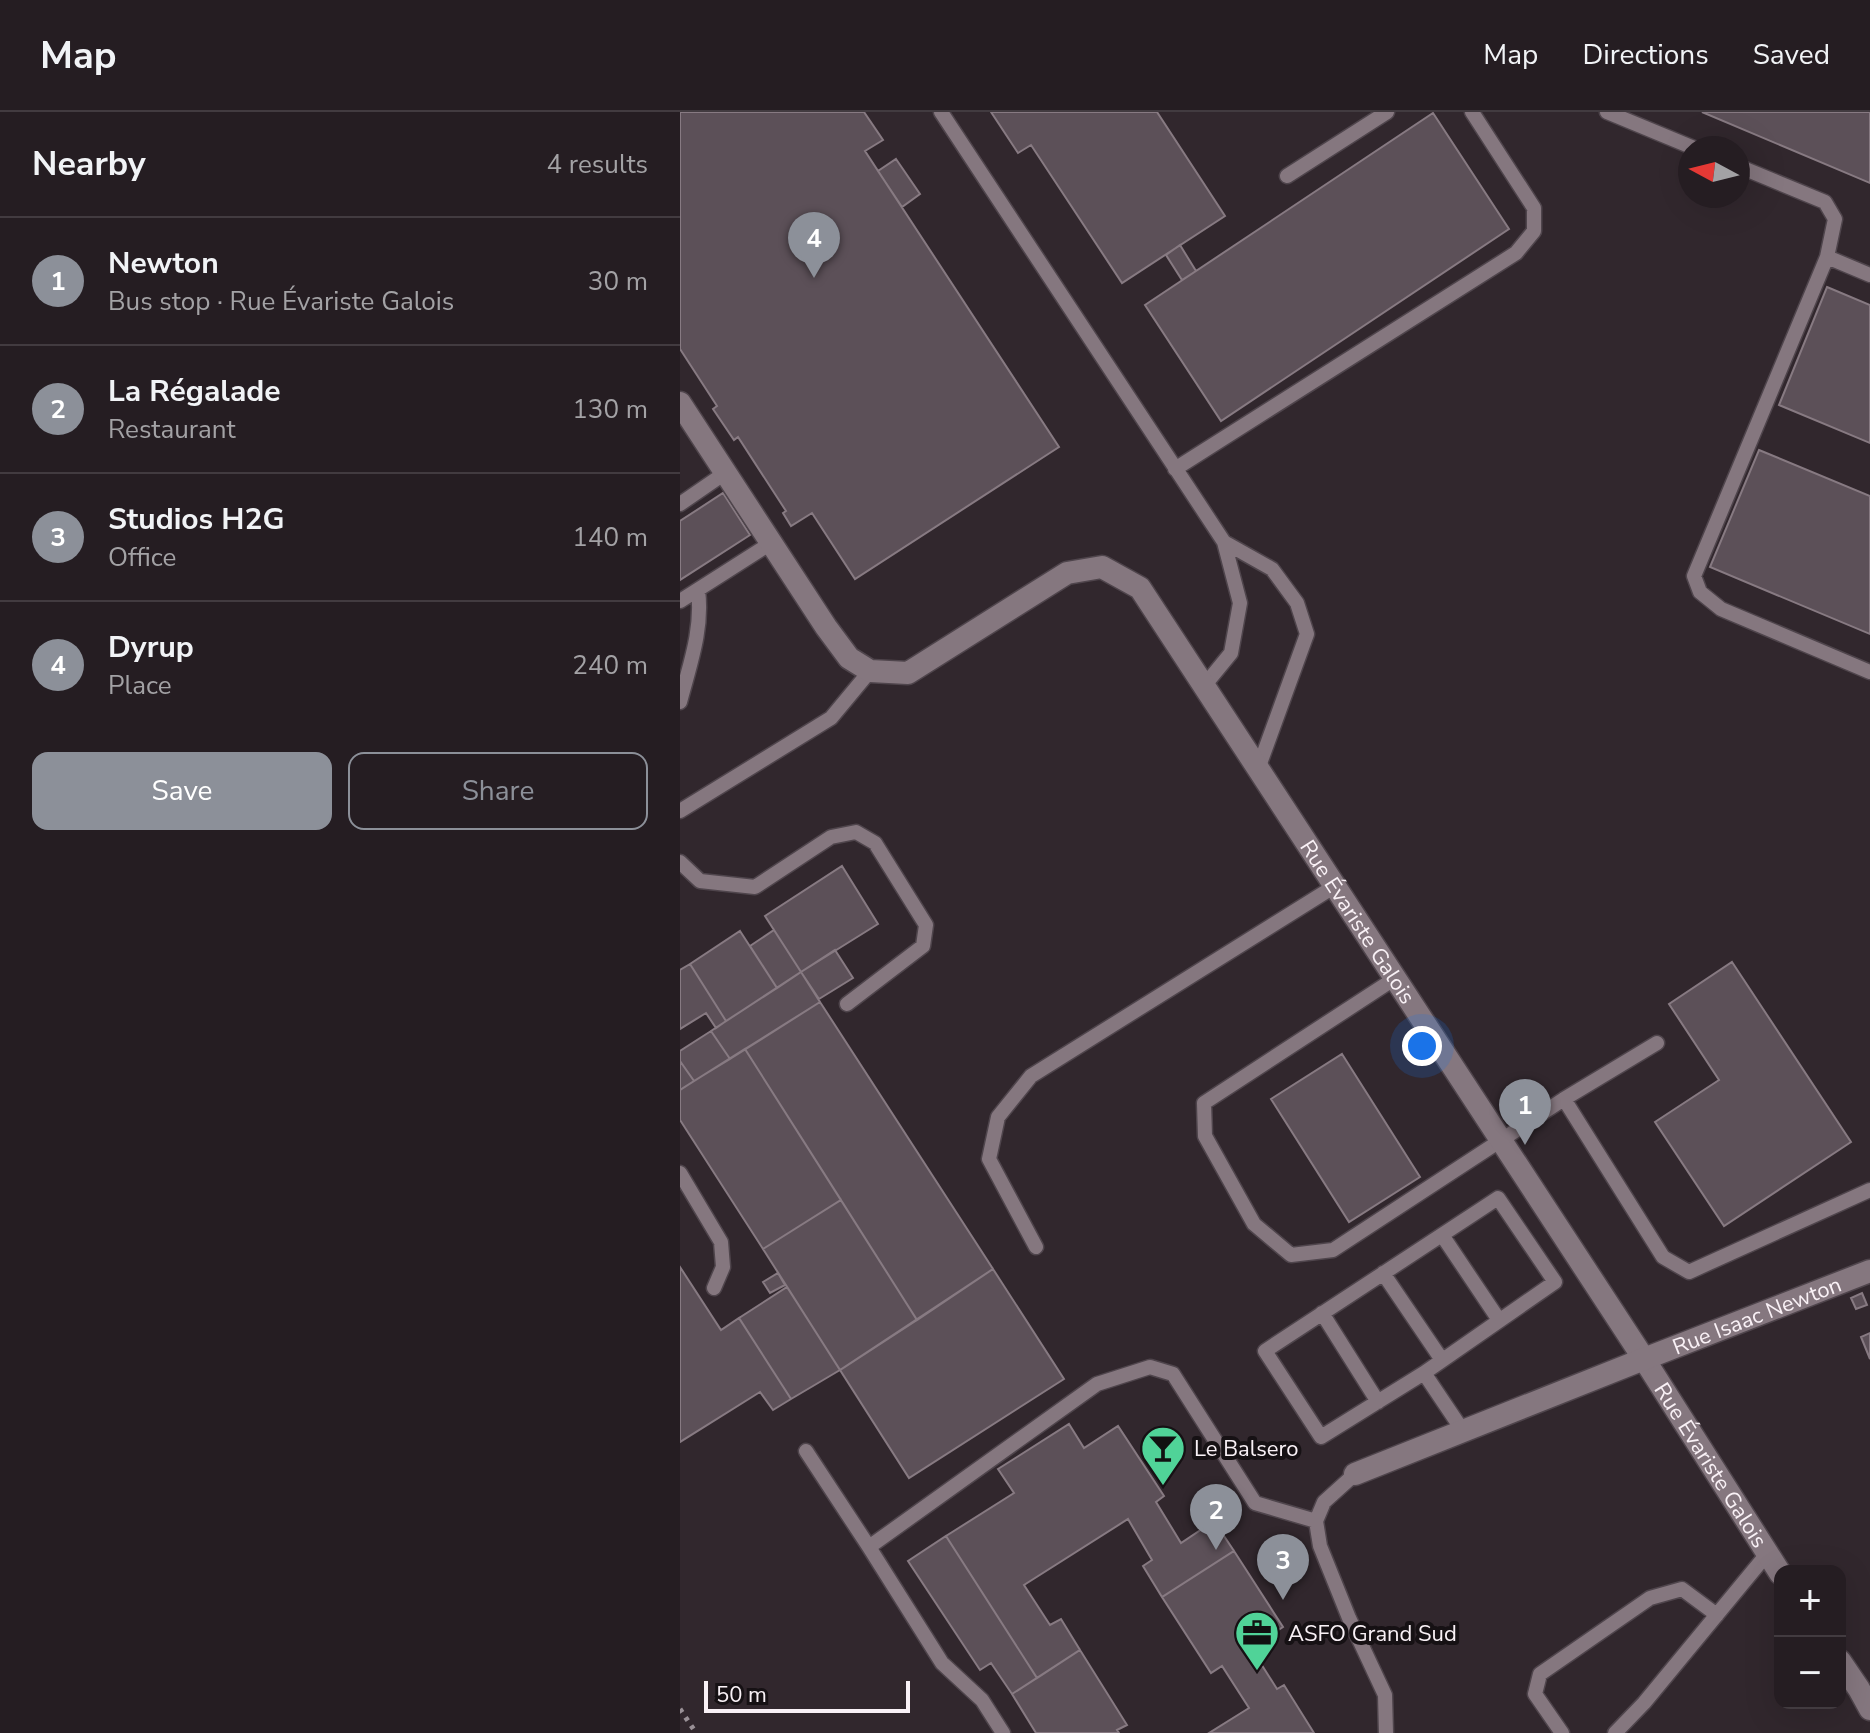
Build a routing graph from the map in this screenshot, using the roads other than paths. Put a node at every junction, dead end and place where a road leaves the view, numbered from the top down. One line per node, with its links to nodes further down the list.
1 (941, 112): 11 (lane)
2 (1387, 112): 7 (lane)
3 (1472, 112): 11 (lane)
4 (1607, 112): 5 (lane)
5 (1678, 141)
6 (1750, 171): 8 (lane)
7 (1287, 176)
8 (1827, 257): 9 (lane); 19 (lane)
9 (1870, 275)
10 (680, 403): 12 (street)
11 (1175, 469): 14 (lane)
12 (725, 473): 13 (lane); 15 (street)
13 (680, 504)
14 (1224, 542): 20 (lane); 22 (lane)
15 (771, 543): 16 (lane); 18 (street)
16 (698, 590): 17 (lane); 21 (lane)
17 (680, 601)
18 (870, 671): 20 (street, Rue Évariste Galois); 23 (lane)
19 (1870, 672)
20 (1204, 686): 22 (street, Rue Évariste Galois)
21 (680, 702)
22 (1258, 769): 25 (street, Rue Évariste Galois)
23 (680, 811)
24 (680, 862): 27 (lane)
25 (1335, 886): 26 (street, Rue Évariste Galois); 34 (lane)
26 (1394, 979): 30 (street, Rue Évariste Galois); 30 (lane)
27 (847, 1004)
28 (1657, 1043): 29 (lane)
29 (1564, 1099): 30 (lane); 32 (lane)
30 (1502, 1140): 40 (street, Rue Évariste Galois)
31 (680, 1173): 37 (lane)
32 (1870, 1190)
33 (1442, 1235): 36 (lane); 39 (lane); 39 (lane)
34 (1036, 1247)
35 (1870, 1271): 40 (street, Rue Isaac Newton)
36 (1383, 1273): 38 (lane); 41 (lane)
37 (714, 1288)
38 (1322, 1313): 43 (lane); 43 (lane)
39 (1499, 1320): 41 (lane)
40 (1644, 1359): 44 (street, Rue Isaac Newton); 49 (street, Rue Évariste Galois)
41 (1442, 1360): 42 (lane)
42 (1424, 1373): 43 (lane); 44 (lane)
43 (1378, 1402)
44 (1463, 1431): 46 (street, Rue Isaac Newton)
45 (806, 1451): 48 (lane)
46 (1355, 1474): 47 (lane)
47 (1316, 1521): 48 (lane); 55 (lane)
48 (869, 1547): 54 (lane)
49 (1767, 1554): 50 (street, Rue Évariste Galois); 51 (lane)
50 (1775, 1565)
51 (1717, 1615): 56 (lane); 57 (lane)
52 (1846, 1670): 53 (street)
53 (1870, 1709)
54 (1003, 1733)
55 (1387, 1733)
56 (1562, 1733)
57 (1615, 1733)

